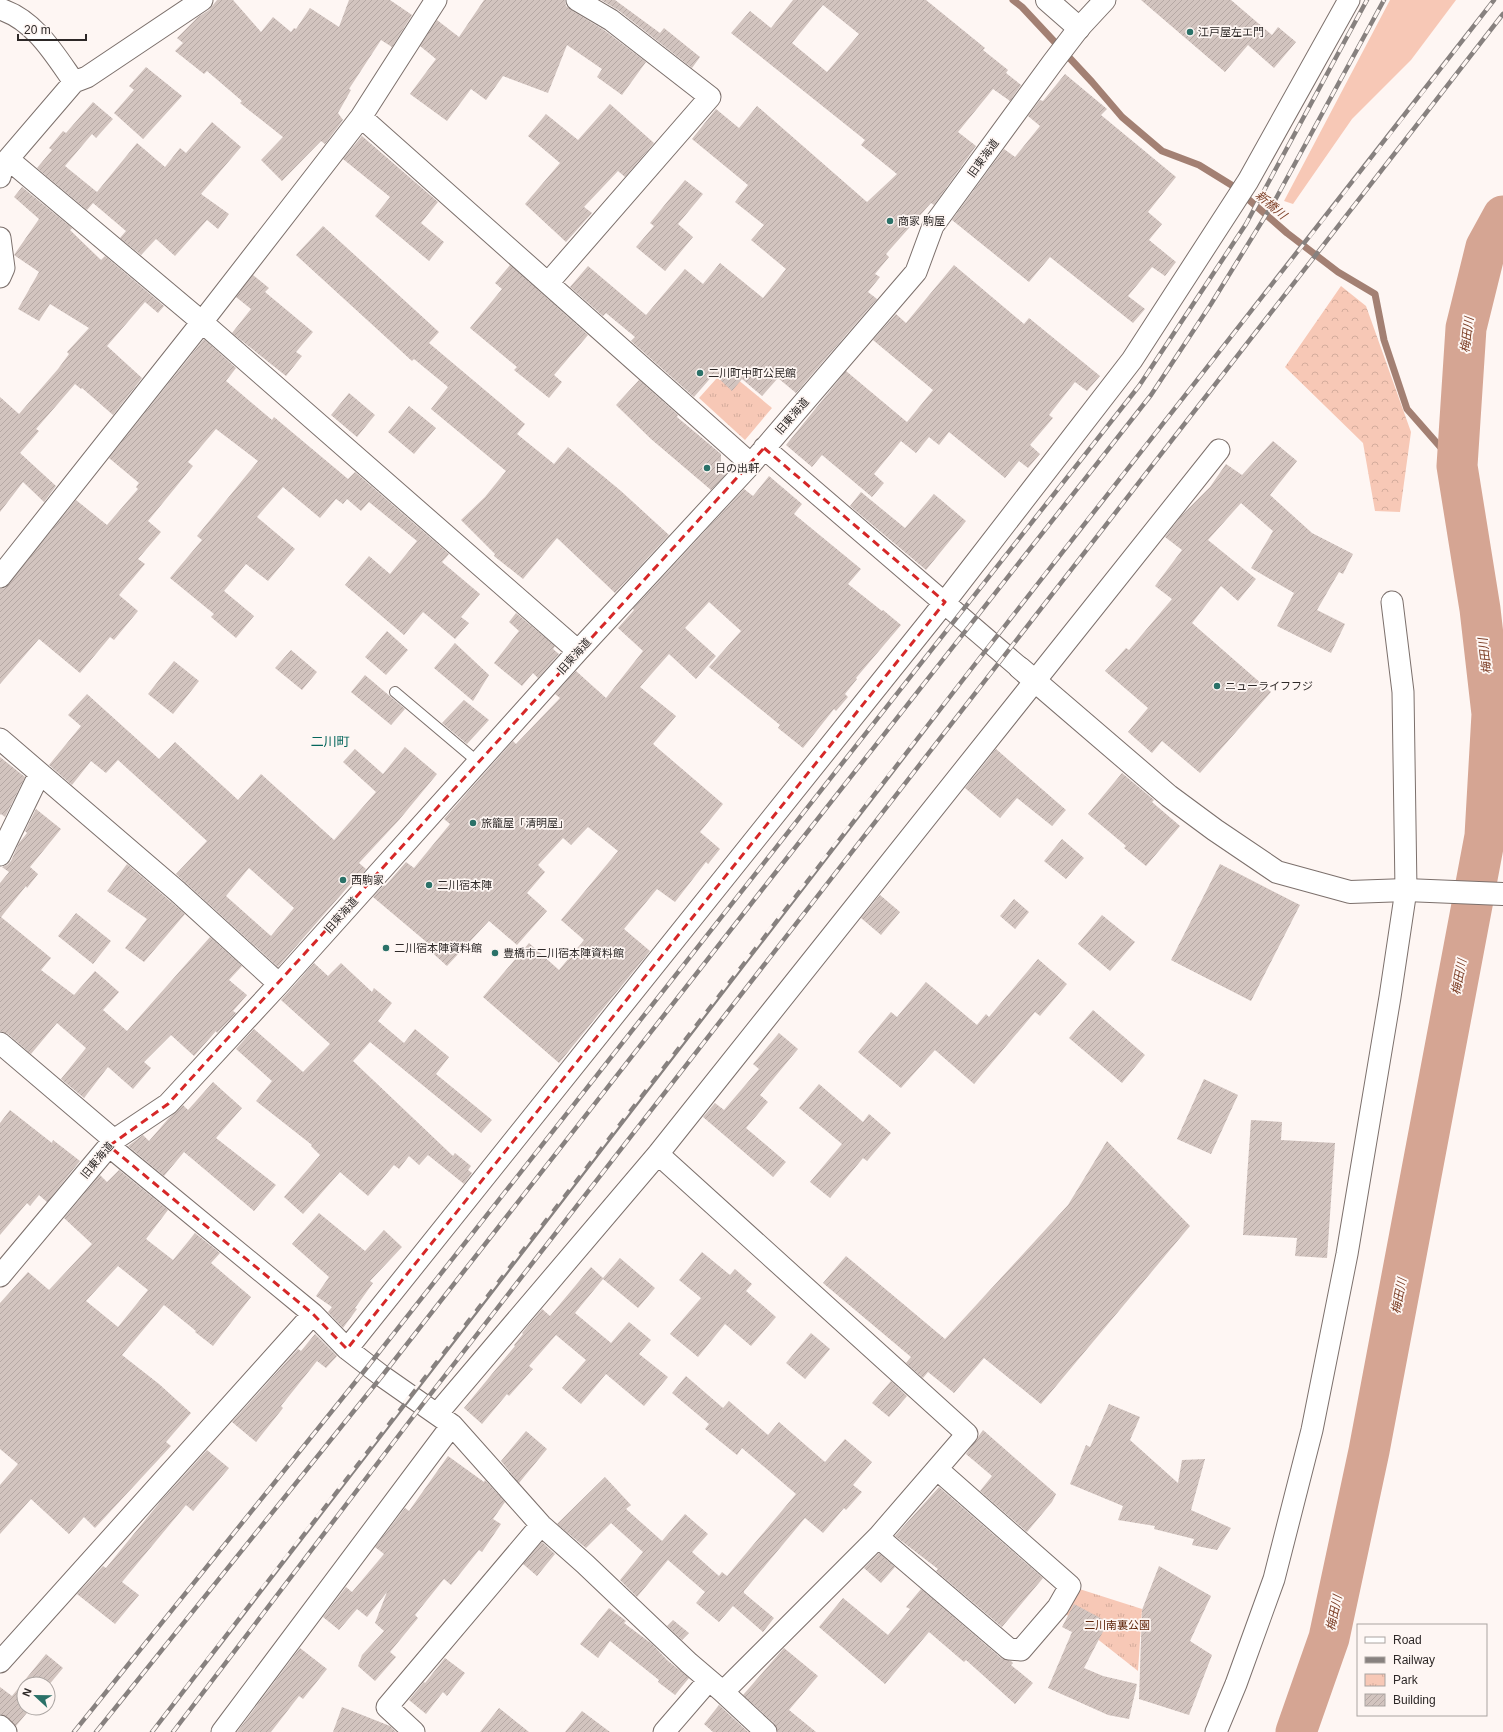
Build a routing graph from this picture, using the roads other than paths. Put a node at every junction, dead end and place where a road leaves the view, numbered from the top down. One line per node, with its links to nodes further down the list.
1 (202, 0): 9 (street)
2 (436, 0): 10 (street)
3 (577, 0): 14 (street)
4 (1047, 0): 8 (street)
5 (1105, 0): 8 (street, 旧東海道)
6 (1349, 0): 20 (street)
7 (3, 6): 9 (street)
8 (1075, 34): 16 (street, 旧東海道)
9 (74, 82): 11 (street)
10 (360, 117): 14 (street); 15 (street)
11 (4, 168): 15 (street)
12 (0, 238): 13 (street)
13 (0, 277)
14 (548, 283): 18 (street)
15 (202, 322): 19 (street); 22 (street)
16 (764, 448): 18 (street, 旧東海道); 20 (street)
17 (1219, 450): 23 (street)
18 (751, 464): 22 (street, 旧東海道)
19 (0, 577)
20 (944, 602): 23 (street); 37 (street)
21 (1392, 602): 29 (street)
22 (578, 651): 26 (street, 旧東海道)
23 (1028, 675): 29 (street); 34 (street)
24 (395, 692): 26 (lane)
25 (0, 739): 27 (street)
26 (478, 762): 31 (street, 旧東海道)
27 (41, 774): 28 (street); 31 (street)
28 (0, 855)
29 (1415, 890): 30 (street); 50 (street)
30 (1503, 894)
31 (280, 984): 33 (street, 旧東海道)
32 (1, 1045): 33 (street)
33 (112, 1143): 35 (street, 旧東海道); 36 (street)
34 (658, 1154): 38 (street); 39 (street)
35 (0, 1276)
36 (313, 1314): 37 (street); 42 (street)
37 (347, 1348): 38 (street)
38 (444, 1419): 40 (street); 46 (street)
39 (937, 1469): 41 (street); 41 (street)
40 (541, 1525): 43 (street); 47 (street)
41 (878, 1537): 43 (street)
42 (0, 1662)
43 (716, 1686): 48 (street); 49 (street)
44 (0, 1726): 45 (street)
45 (6, 1732)
46 (222, 1732)
47 (414, 1732)
48 (664, 1732)
49 (766, 1732)
50 (1216, 1732)

